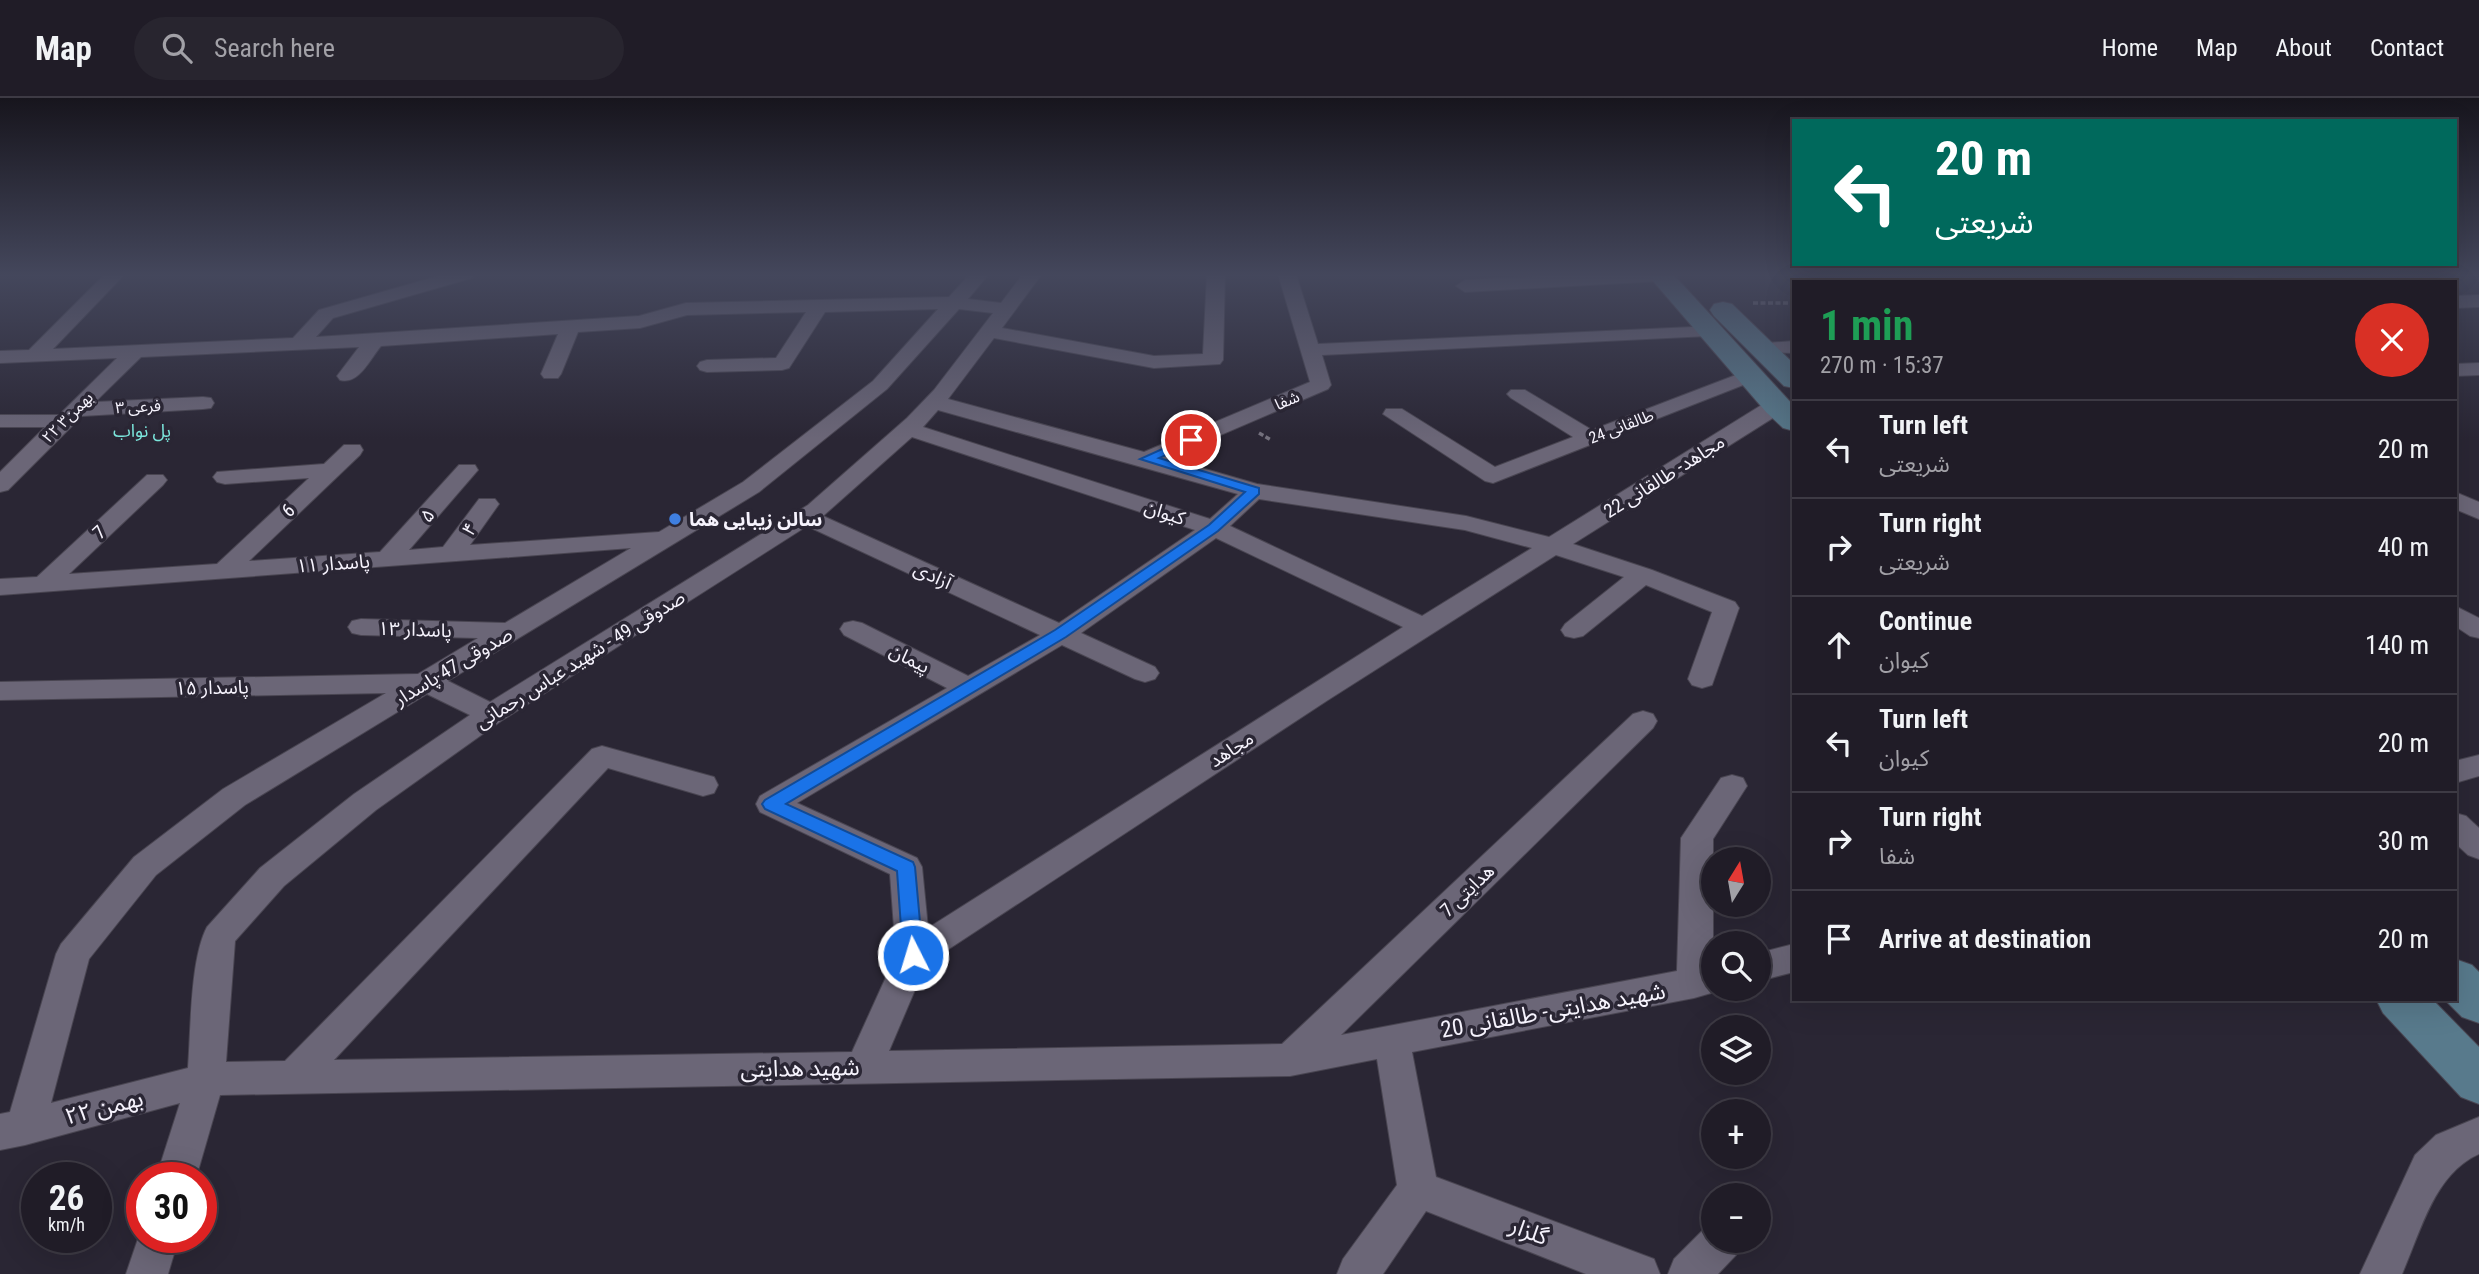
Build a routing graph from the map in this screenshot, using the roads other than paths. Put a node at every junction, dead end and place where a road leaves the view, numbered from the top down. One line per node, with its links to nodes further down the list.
1 (61, 329): 18 (street)
2 (312, 329): 13 (street)
3 (542, 329): 12 (street)
4 (569, 329): 23 (street)
5 (804, 329): 20 (street)
6 (924, 329): 49 (street, صدوقی 47-پاسدار)
7 (1214, 329): 10 (street)
8 (1304, 329): 17 (street, شفا)
9 (1740, 329): 15 (main road)
10 (988, 331): 28 (street, صدوقی 49 - شهید عباس رحمانی)
11 (1708, 331): 17 (street); 25 (main road)
12 (375, 340): 13 (street); 24 (street)
13 (298, 344): 16 (street)
14 (1792, 347): 15 (street)
15 (1760, 348): 26 (main road)
16 (136, 350): 18 (street); 32 (street, ۲۲ بهمن۳)
17 (1311, 350): 37 (street, شفا)
18 (35, 355): 19 (street)
19 (0, 357)
20 (707, 366)
21 (2479, 369): 22 (street)
22 (2457, 370)
23 (551, 374)
24 (347, 376)
25 (1749, 376): 31 (main road); 35 (street, طالقانی 24)
26 (1792, 378)
27 (1518, 394): 35 (street)
28 (933, 402): 34 (street, صدوقی 49 - شهید عباس رحمانی); 37 (street)
29 (203, 403): 32 (street, فرعی ۳)
30 (1394, 414): 35 (street, طالقانی 24)
31 (1785, 414): 50 (street, مجاهد- طالقانی 22)
32 (68, 416): 33 (street, فرعی ۳); 42 (street, ۲۲ بهمن۳)
33 (0, 421)
34 (908, 429): 47 (street, صدوقی 49 - شهید عباس رحمانی); 48 (street, کیوان)
35 (1590, 438)
36 (352, 450): 38 (street, 6)
37 (1146, 459): 43 (street)
38 (331, 470): 40 (street); 53 (street, 6)
39 (467, 470): 52 (street, ۵)
40 (225, 477)
41 (155, 480): 55 (street, 7)
42 (0, 485)
43 (1254, 491): 48 (street); 50 (street)
44 (2457, 500): 46 (street)
45 (487, 504): 51 (street, ۴)
46 (2479, 512)
47 (806, 517): 64 (street, آزادی); 70 (street, صدوقی 49 - شهید عباس رحمانی)
48 (1214, 528): 59 (street, کیوان); 64 (street)
49 (665, 538): 51 (street, پاسدار ۱۱); 63 (street, صدوقی 47-پاسدار)
50 (1551, 545): 54 (street); 59 (street, مجاهد)
51 (451, 554): 52 (street, پاسدار ۱۱)
52 (387, 559): 53 (street, پاسدار ۱۱)
53 (224, 571): 55 (street, پاسدار ۱۱)
54 (1643, 575): 61 (street); 66 (street)
55 (44, 584): 56 (street, پاسدار ۱۱)
56 (0, 587)
57 (2457, 615): 62 (street)
58 (361, 627): 63 (street, پاسدار ۱۳)
59 (1424, 627): 79 (street, مجاهد)
60 (853, 629): 68 (street, پیمان)
61 (1574, 629)
62 (2479, 630)
63 (510, 631): 67 (street, صدوقی 47-پاسدار)
64 (1061, 634): 65 (street, آزادی); 68 (street)
65 (1145, 673)
66 (1702, 679)
67 (434, 686): 69 (street, پاسدار ۱۵); 70 (street); 92 (street, صدوقی 47-پاسدار)
68 (967, 687): 79 (street)
69 (0, 691)
70 (484, 711): 90 (street, صدوقی 49 - شهید عباس رحمانی)
71 (1643, 721): 87 (street, هدایتی 7)
72 (2479, 765): 73 (street)
73 (2457, 771)
74 (703, 785): 89 (street)
75 (1732, 786): 78 (street)
76 (2457, 826): 77 (street)
77 (2479, 846)
78 (1702, 931)
79 (913, 955): 88 (street)
80 (1792, 959): 81 (street)
81 (1771, 964)
82 (2457, 981): 85 (main road)
83 (1701, 982): 86 (street, شهید هدایتی- طالقانی 20)
84 (2402, 1001): 91 (main road)
85 (2479, 1003)
86 (1392, 1040): 87 (street, شهید هدایتی); 95 (street)
87 (1290, 1060): 88 (street, شهید هدایتی)
88 (863, 1067): 89 (street, شهید هدایتی)
89 (294, 1077): 90 (street, شهید هدایتی)
90 (206, 1079): 92 (street, ۲۲ بهمن); 94 (street, صدوقی 49 - شهید عباس رحمانی)
91 (2479, 1081)
92 (12, 1130)
93 (2479, 1135): 102 (street)
94 (181, 1162)
95 (1418, 1189): 98 (street, گلزار); 100 (street)
96 (153, 1253): 99 (street)
97 (1709, 1253): 101 (street)
98 (1627, 1271)
99 (146, 1274)
100 (1358, 1274)
101 (1689, 1274)
102 (2381, 1274)

